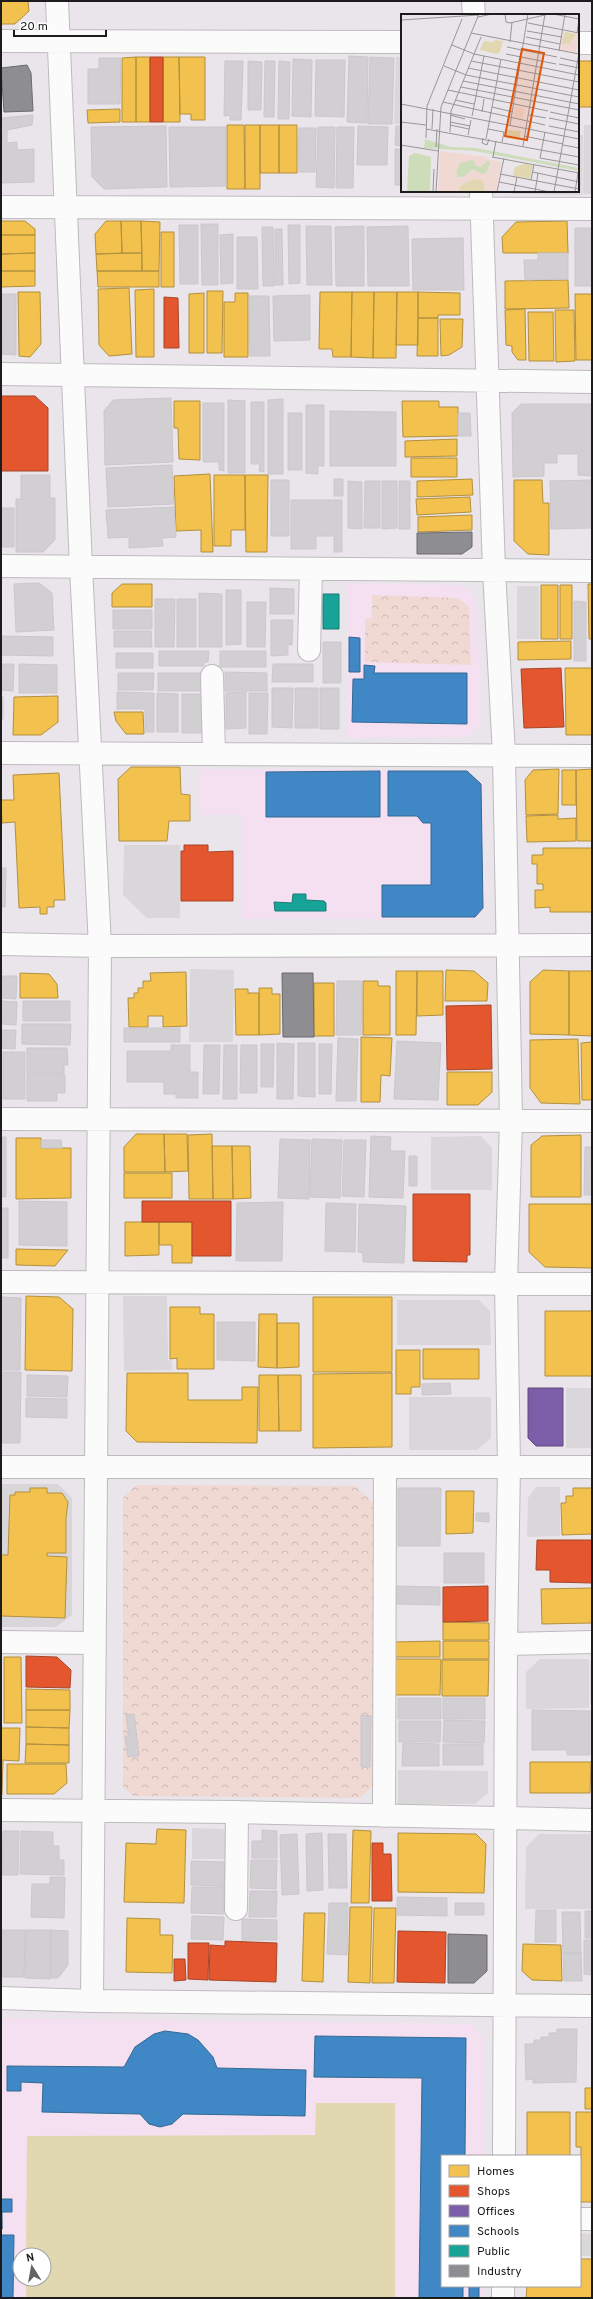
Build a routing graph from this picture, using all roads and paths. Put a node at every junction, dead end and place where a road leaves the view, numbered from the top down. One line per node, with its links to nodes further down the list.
1 (58, 1): 5 (street)
2 (473, 1): 3 (street)
3 (474, 14)
4 (1, 41): 5 (street)
5 (60, 41): 6 (street); 11 (street)
6 (401, 42)
7 (579, 43): 8 (street)
8 (592, 43)
9 (482, 200): 11 (street); 12 (street); 15 (street)
10 (1, 207): 11 (street)
11 (67, 207): 14 (street)
12 (592, 209)
13 (1, 374): 14 (street)
14 (74, 374): 15 (street); 18 (street)
15 (488, 382): 16 (street); 20 (street)
16 (592, 382)
17 (1, 566): 18 (street)
18 (81, 567): 19 (street); 25 (street)
19 (311, 569): 20 (street); 22 (street)
20 (494, 570): 21 (street); 27 (street)
21 (592, 571)
22 (309, 650)
23 (212, 676): 26 (street)
24 (1, 753): 25 (street)
25 (89, 753): 26 (street); 32 (street)
26 (214, 754): 27 (street)
27 (504, 755): 28 (street); 30 (street)
28 (592, 756)
29 (1, 944): 32 (street)
30 (507, 944): 31 (street); 32 (street); 35 (street)
31 (592, 945)
32 (100, 946): 34 (street)
33 (1, 1119): 34 (street)
34 (98, 1119): 35 (street); 38 (street)
35 (511, 1120): 36 (street); 39 (street)
36 (592, 1121)
37 (1, 1282): 38 (street)
38 (98, 1283): 39 (street); 43 (street)
39 (506, 1284): 40 (street); 41 (street)
40 (592, 1284)
41 (509, 1466): 44 (street); 45 (street); 49 (street)
42 (1, 1467): 43 (street)
43 (97, 1467): 44 (street); 48 (street)
44 (385, 1467): 53 (street)
45 (592, 1467)
46 (1, 1642): 48 (street)
47 (592, 1642): 49 (street)
48 (94, 1643): 51 (street)
49 (506, 1644): 54 (street)
50 (1, 1810): 51 (street)
51 (94, 1811): 52 (street); 58 (street)
52 (237, 1812): 53 (street); 56 (street)
53 (384, 1816): 54 (street)
54 (506, 1819): 55 (street); 59 (street)
55 (592, 1820)
56 (236, 1909)
57 (1, 1998): 58 (street)
58 (92, 2001): 59 (street)
59 (506, 2005): 60 (street); 61 (street)
60 (592, 2006)
61 (504, 2155)
62 (581, 2219): 63 (street)
63 (592, 2219)
64 (503, 2287): 65 (street)
65 (503, 2298)

